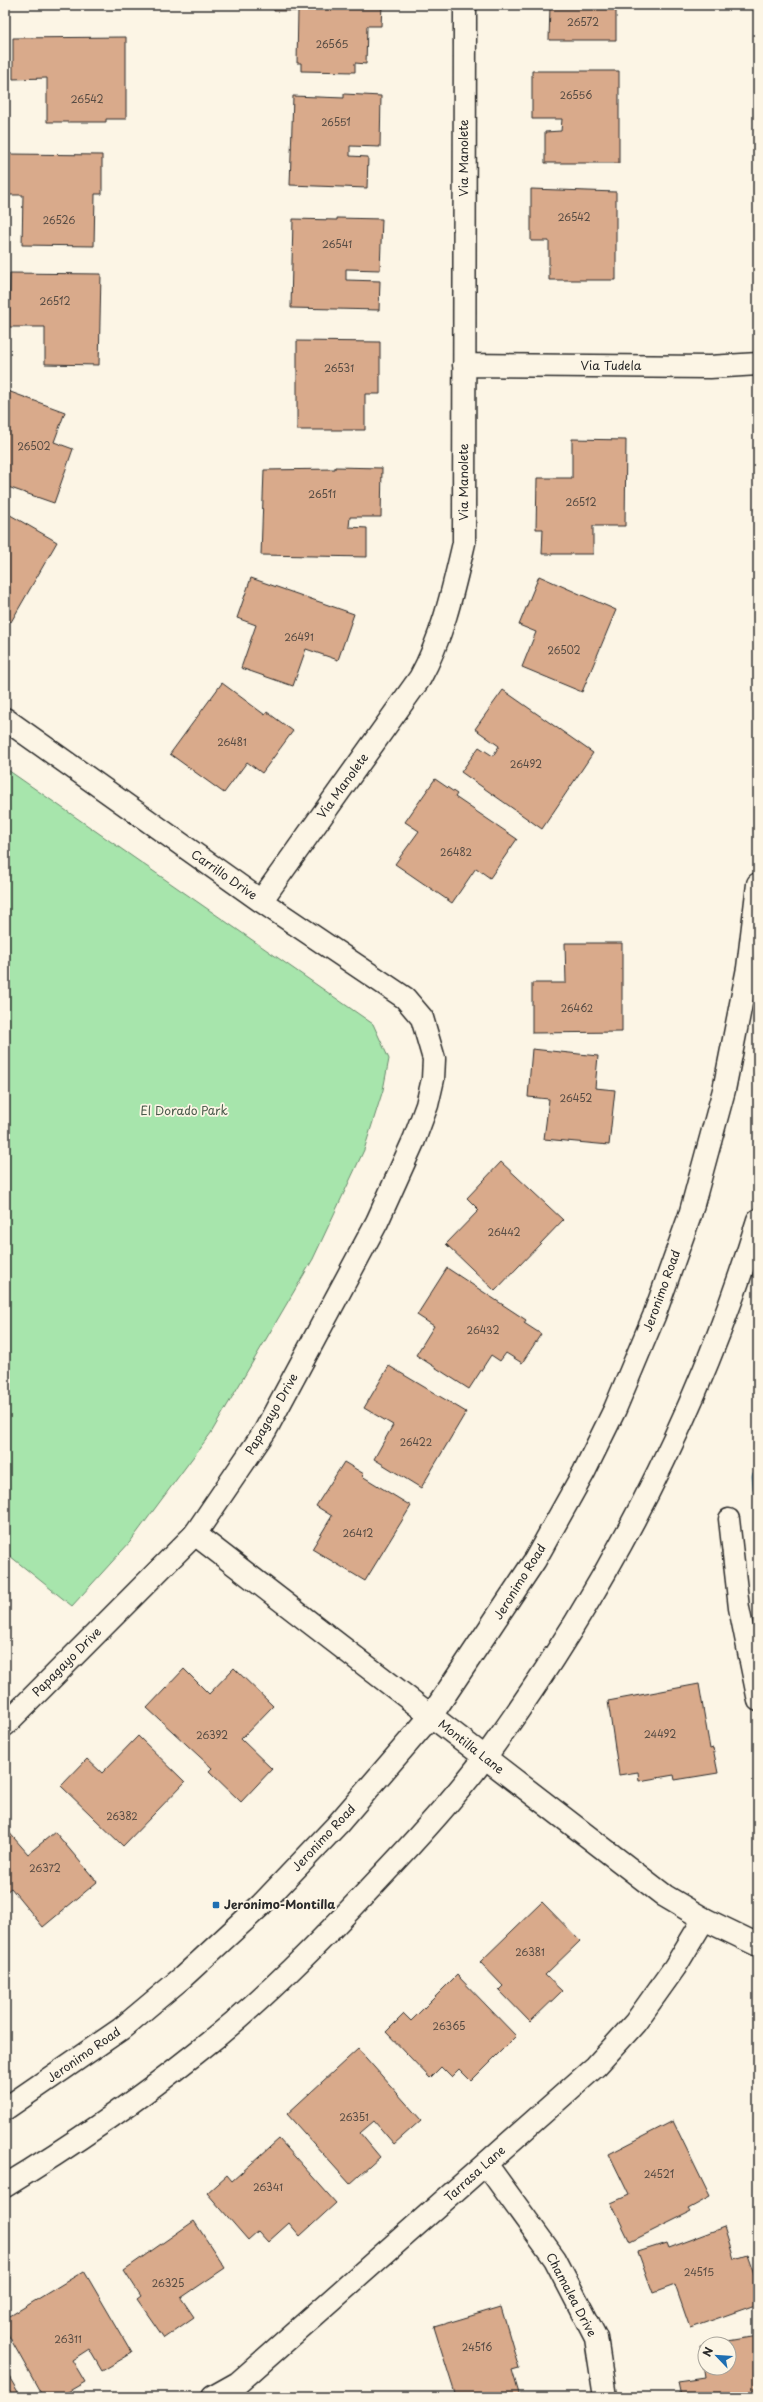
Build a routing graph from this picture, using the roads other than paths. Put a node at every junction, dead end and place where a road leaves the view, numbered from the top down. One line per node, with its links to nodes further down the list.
1 (465, 5): 3 (street, Via Manolete)
2 (758, 364): 3 (street, Via Tudela)
3 (464, 365): 6 (street, Via Manolete)
4 (5, 719): 6 (street, Carrillo Drive)
5 (758, 884): 12 (street, Jeronimo Road)
6 (261, 901): 7 (street, Carrillo Drive)
7 (430, 1041): 10 (street, Papagayo Drive)
8 (758, 1220): 14 (street)
9 (729, 1518): 11 (lane)
10 (195, 1534): 12 (street, Montilla Lane); 13 (street, Papagayo Drive)
11 (758, 1701)
12 (431, 1716): 14 (street, Montilla Lane); 17 (street, Jeronimo Road)
13 (5, 1725)
14 (485, 1757): 15 (street, Montilla Lane); 19 (street)
15 (704, 1919): 16 (street, Montilla Lane); 18 (street, Tarrasa Lane)
16 (758, 1945)
17 (5, 2109)
18 (486, 2164): 20 (street, Tarrasa Lane); 21 (street, Chamalea Drive)
19 (5, 2186)
20 (213, 2397)
21 (605, 2397)

